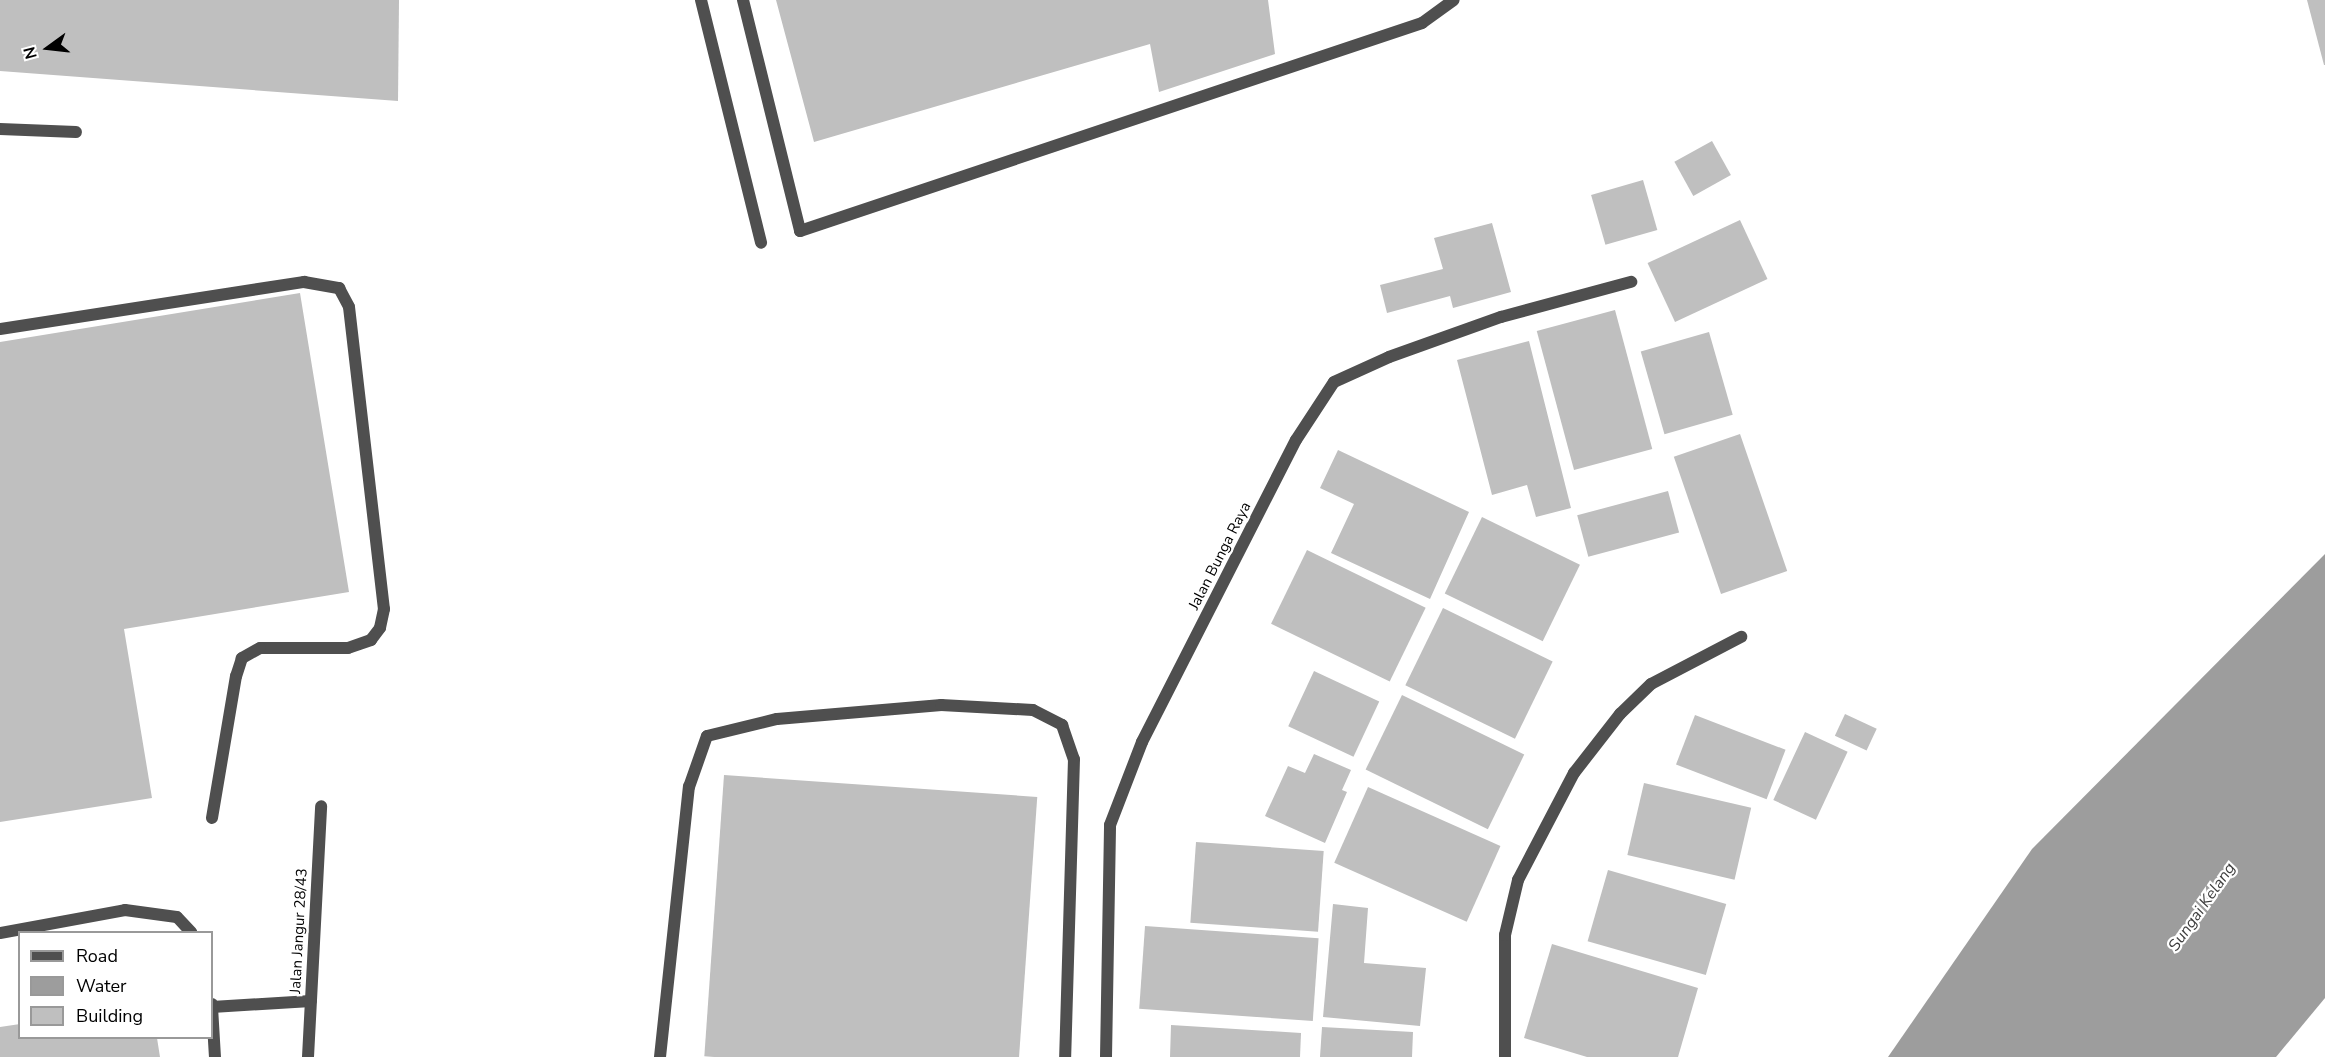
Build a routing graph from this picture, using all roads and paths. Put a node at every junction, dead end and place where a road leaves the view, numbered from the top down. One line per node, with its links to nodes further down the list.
1 (701, 0): 6 (street)
2 (743, 0): 3 (street)
3 (1454, 0)
4 (0, 129): 5 (street)
5 (76, 132)
6 (761, 243)
7 (1632, 282): 21 (street, Jalan Bunga Raya)
8 (0, 329): 11 (street)
9 (1741, 637): 22 (street)
10 (321, 806): 14 (street, Jalan Jangur 28/43)
11 (212, 818)
12 (189, 931): 13 (street)
13 (0, 933)
14 (310, 1001): 15 (street); 18 (street, Jalan Jangur 28/43)
15 (213, 1006)
16 (213, 1023): 17 (street)
17 (215, 1057)
18 (308, 1057)
19 (660, 1057): 20 (street)
20 (1065, 1057)
21 (1106, 1057)
22 (1505, 1057)

